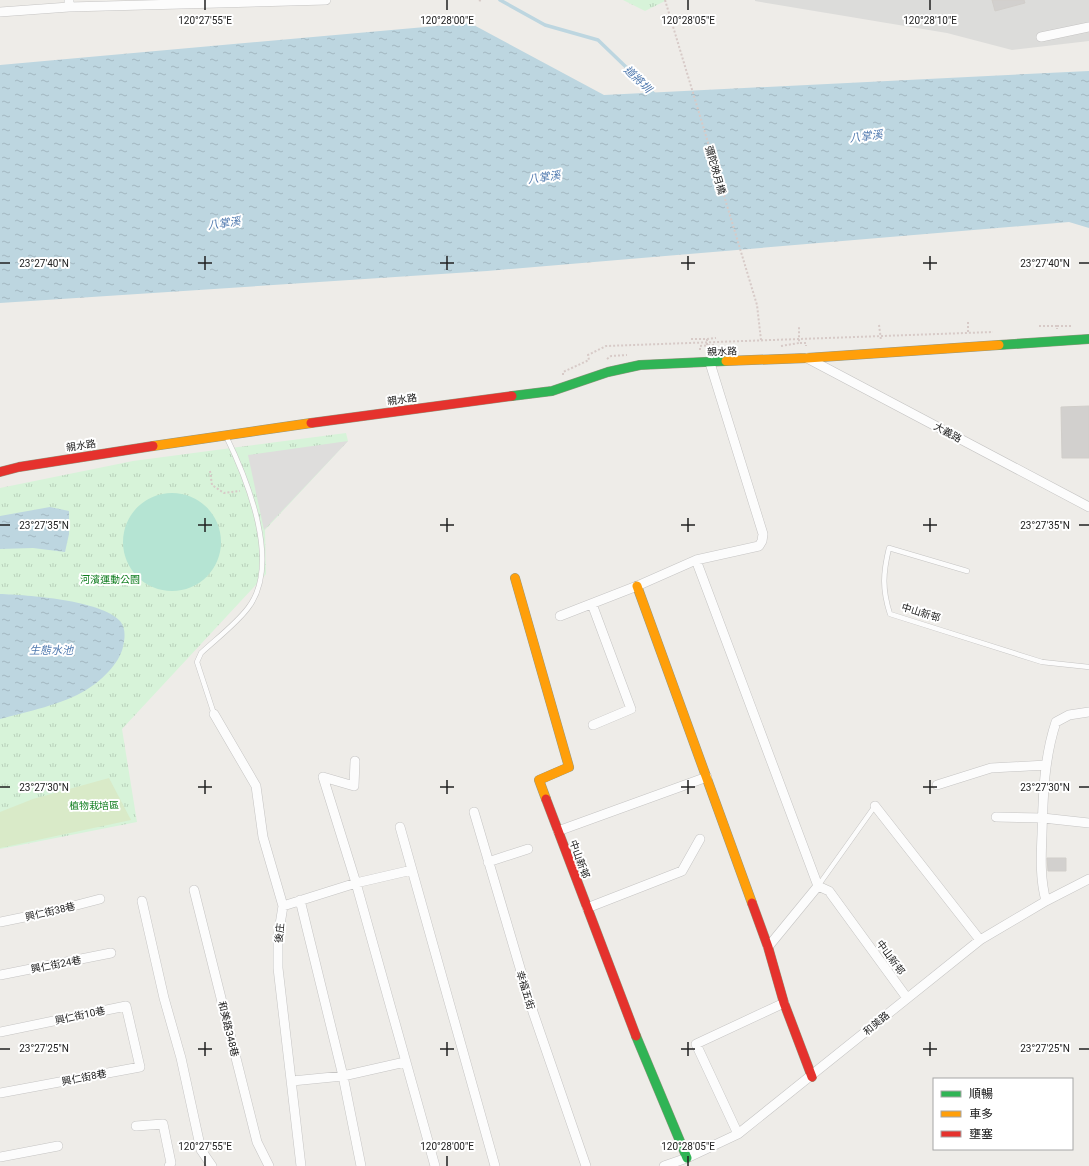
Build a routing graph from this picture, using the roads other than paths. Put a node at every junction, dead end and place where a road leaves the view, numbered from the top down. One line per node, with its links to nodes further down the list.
1 (326, 0): 2 (street)
2 (69, 3): 3 (street)
3 (0, 12)
4 (1089, 27): 5 (street)
5 (1041, 37)
6 (1089, 340): 7 (street, 親水路)
7 (807, 358): 8 (street, 親水路); 11 (street, 大義路)
8 (710, 363): 9 (street, 親水路); 12 (street)
9 (225, 434): 10 (street, 親水路); 20 (lane)
10 (0, 472)
11 (1089, 507)
12 (696, 560): 15 (street); 39 (street)
13 (967, 571): 18 (lane, 中山新邨)
14 (515, 578): 32 (street, 中山新邨)
15 (637, 586): 16 (street); 24 (street)
16 (592, 604): 17 (street); 21 (street)
17 (560, 616)
18 (1089, 667)
19 (1089, 712): 23 (street)
20 (214, 714): 45 (street, 後庄)
21 (593, 725)
22 (355, 760): 38 (street)
23 (1046, 765): 25 (street); 29 (street)
24 (707, 777): 32 (street); 49 (street)
25 (938, 785)
26 (875, 806): 39 (lane); 48 (street)
27 (474, 812): 35 (street, 幸福五街)
28 (996, 817): 29 (street)
29 (1042, 818): 30 (street); 44 (street)
30 (1089, 823)
31 (400, 827): 36 (street)
32 (558, 831): 46 (street, 中山新邨)
33 (700, 839): 46 (street)
34 (528, 849): 35 (street)
35 (488, 862): 73 (street, 幸福五街)
36 (412, 870): 38 (street); 72 (street)
37 (1089, 878): 44 (street, 和美路)
38 (356, 884): 42 (street); 56 (street)
39 (818, 886): 49 (street); 52 (street, 中山新邨)
40 (194, 890): 68 (street, 和美路348巷)
41 (100, 899): 47 (street, 興仁街38巷)
42 (300, 900): 45 (street); 57 (street)
43 (142, 901): 67 (street)
44 (1046, 901): 48 (street, 和美路)
45 (283, 906): 59 (street, 後庄)
46 (587, 908): 65 (street, 中山新邨)
47 (0, 922)
48 (980, 940): 52 (street, 和美路)
49 (768, 947): 53 (street)
50 (111, 953): 51 (street, 興仁街24巷)
51 (0, 975)
52 (907, 998): 58 (street, 和美路)
53 (784, 1003): 58 (street); 62 (street)
54 (0, 1032): 55 (street, 興仁街10巷)
55 (134, 1038): 60 (street, 興仁街8巷)
56 (405, 1062): 57 (street); 71 (street)
57 (343, 1076): 59 (street); 70 (street)
58 (812, 1077): 62 (street, 和美路)
59 (292, 1082): 69 (street, 後庄)
60 (0, 1093)
61 (136, 1126): 66 (street)
62 (738, 1134): 65 (street, 和美路)
63 (58, 1146): 64 (street)
64 (0, 1157)
65 (687, 1158): 74 (street, 和美路)
66 (169, 1166)
67 (212, 1166)
68 (269, 1166)
69 (301, 1166)
70 (361, 1166)
71 (435, 1166)
72 (495, 1166)
73 (586, 1166)
74 (664, 1166)

